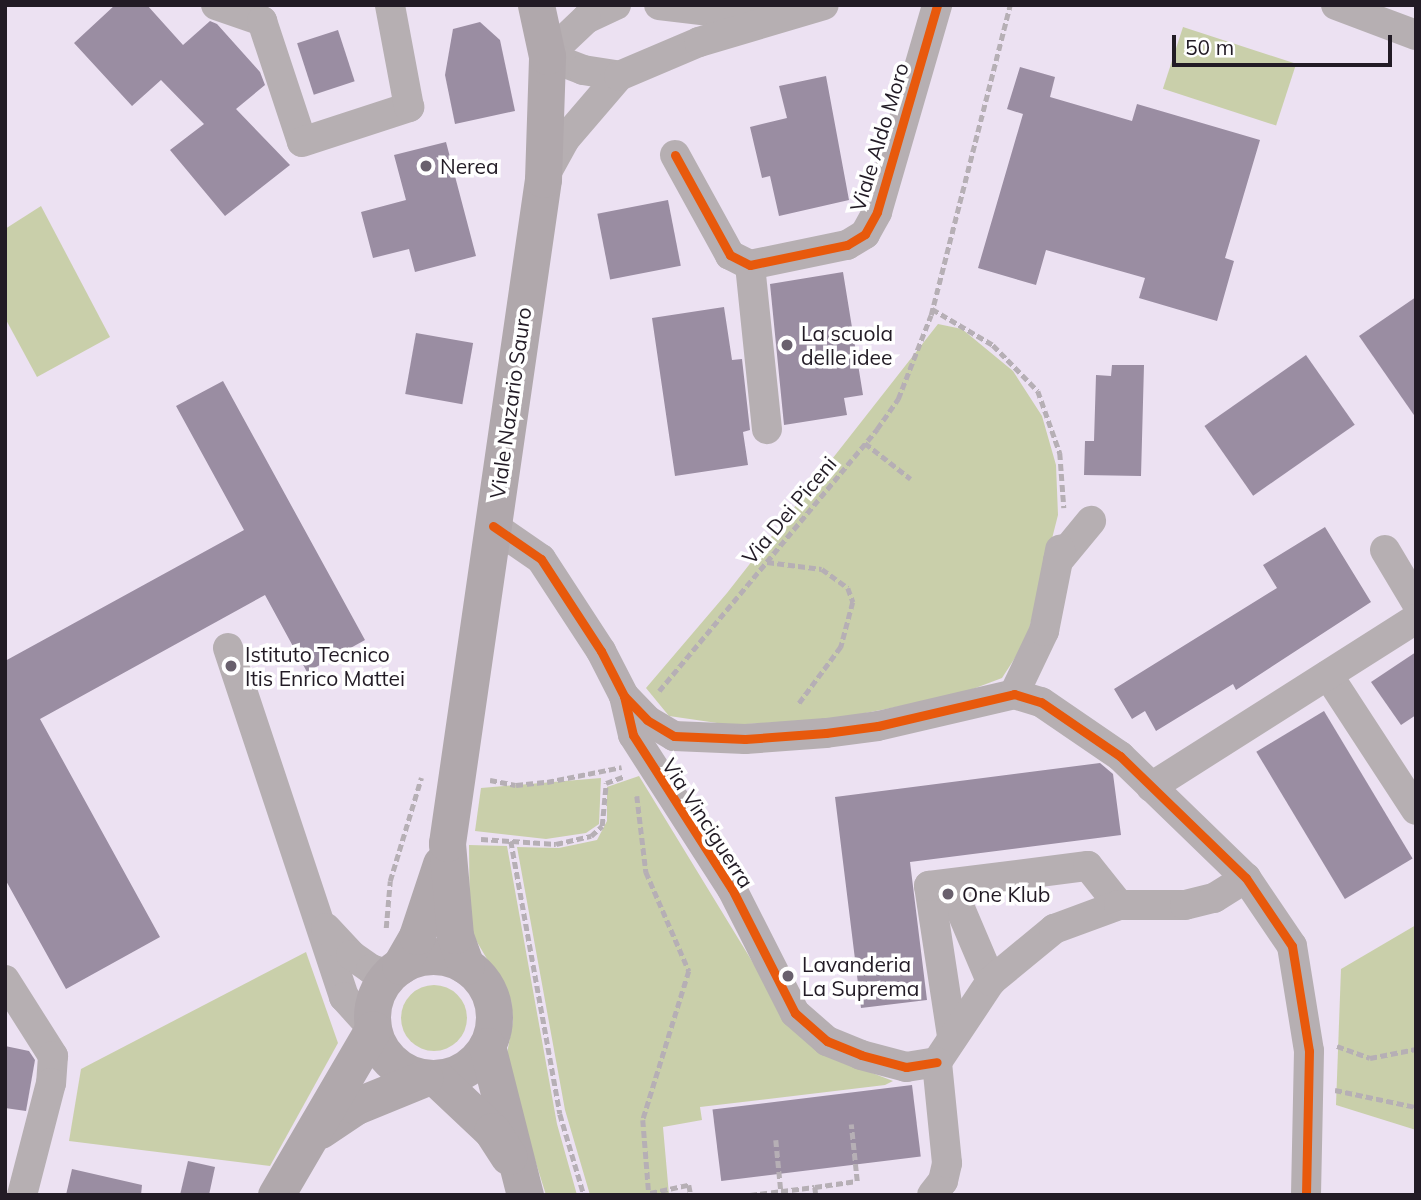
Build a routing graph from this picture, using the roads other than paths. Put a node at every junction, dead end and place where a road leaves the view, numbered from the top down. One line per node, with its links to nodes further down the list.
1 (216, 5): 9 (street)
2 (390, 5): 9 (street)
3 (536, 5): 12 (main road, Viale Nazario Sauro)
4 (616, 5): 12 (street)
5 (659, 5): 10 (street)
6 (824, 5): 10 (street)
7 (937, 5): 16 (street, Viale Aldo Moro)
8 (1336, 5): 11 (street)
9 (267, 13)
10 (778, 18): 13 (street)
11 (1416, 35)
12 (547, 56): 13 (street); 15 (main road, Viale Nazario Sauro)
13 (619, 76): 15 (street)
14 (675, 155): 16 (street)
15 (543, 179): 19 (main road, Viale Nazario Sauro)
16 (750, 265): 17 (street)
17 (767, 429)
18 (1091, 521): 25 (street)
19 (493, 526): 26 (street); 29 (main road, Viale Nazario Sauro)
20 (1385, 550): 21 (street)
21 (1416, 602)
22 (1416, 619): 24 (street)
23 (228, 648): 33 (street)
24 (1328, 674): 27 (street); 28 (street)
25 (1014, 694): 26 (street); 27 (street)
26 (646, 700): 41 (street, Via Vinciguerra)
27 (1151, 787): 30 (street)
28 (1416, 810)
29 (447, 840): 34 (main road); 35 (main road, Viale Nazario Sauro)
30 (1246, 878): 32 (street); 48 (street)
31 (954, 894): 37 (street)
32 (1119, 905): 37 (street); 39 (street)
33 (321, 922): 34 (street); 38 (street)
34 (401, 962): 35 (main road); 38 (main road)
35 (466, 966): 40 (main road, Viale Nazario Sauro)
36 (5, 980): 45 (street)
37 (992, 981): 39 (street)
38 (373, 1029): 42 (main road); 43 (main road)
39 (952, 1036): 41 (street)
40 (487, 1046): 42 (main road); 44 (main road, Viale Nazario Sauro)
41 (937, 1062): 47 (street)
42 (431, 1078): 43 (main road); 44 (main road)
43 (317, 1133): 46 (main road)
44 (522, 1185)
45 (22, 1195)
46 (276, 1195)
47 (932, 1195)
48 (1306, 1195)

